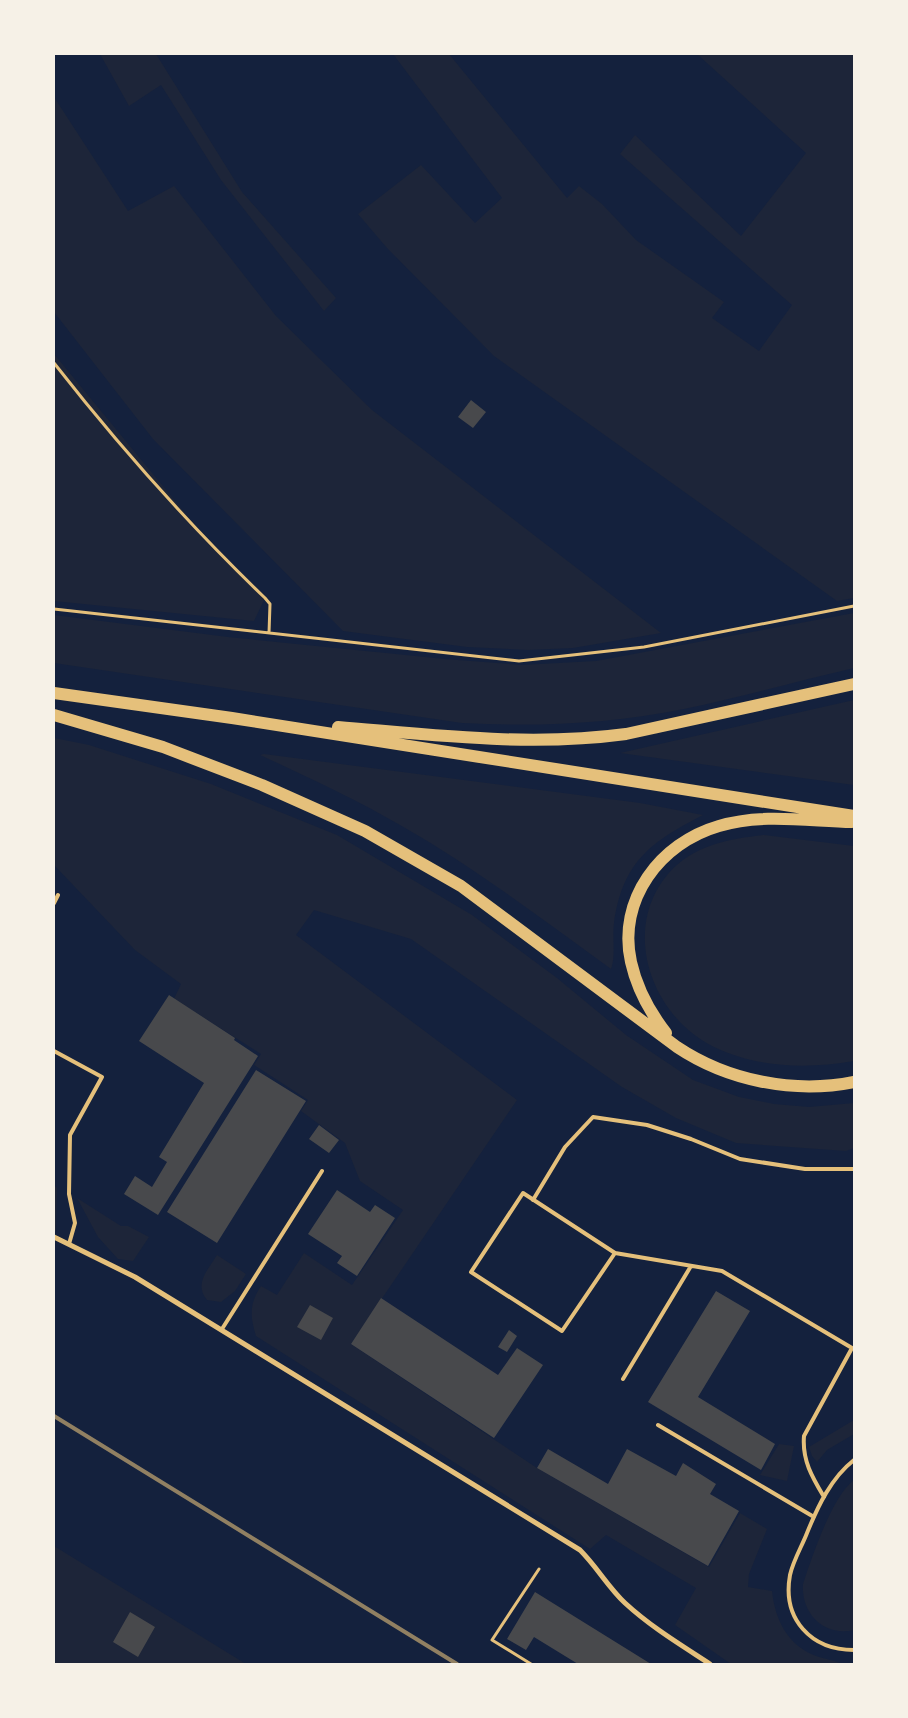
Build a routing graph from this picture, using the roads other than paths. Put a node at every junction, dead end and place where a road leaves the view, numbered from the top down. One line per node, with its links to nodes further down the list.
1 (854, 684): 4 (main road)
2 (54, 693): 4 (main road)
3 (54, 715): 9 (main road)
4 (232, 718): 5 (main road)
5 (854, 816)
6 (854, 822): 9 (main road)
7 (58, 895): 8 (lane)
8 (54, 903)
9 (674, 1045): 11 (main road)
10 (54, 1051): 16 (lane)
11 (854, 1082)
12 (854, 1168): 14 (lane)
13 (322, 1171): 19 (lane)
14 (533, 1200): 17 (lane); 17 (lane)
15 (54, 1237): 16 (street)
16 (68, 1244): 19 (street)
17 (615, 1253): 18 (lane)
18 (691, 1266): 20 (lane); 23 (lane)
19 (222, 1329): 26 (street)
20 (623, 1379)
21 (658, 1426): 24 (lane)
22 (854, 1460): 23 (lane)
23 (824, 1497): 24 (lane)
24 (814, 1517): 25 (lane)
25 (854, 1650)
26 (710, 1664)

